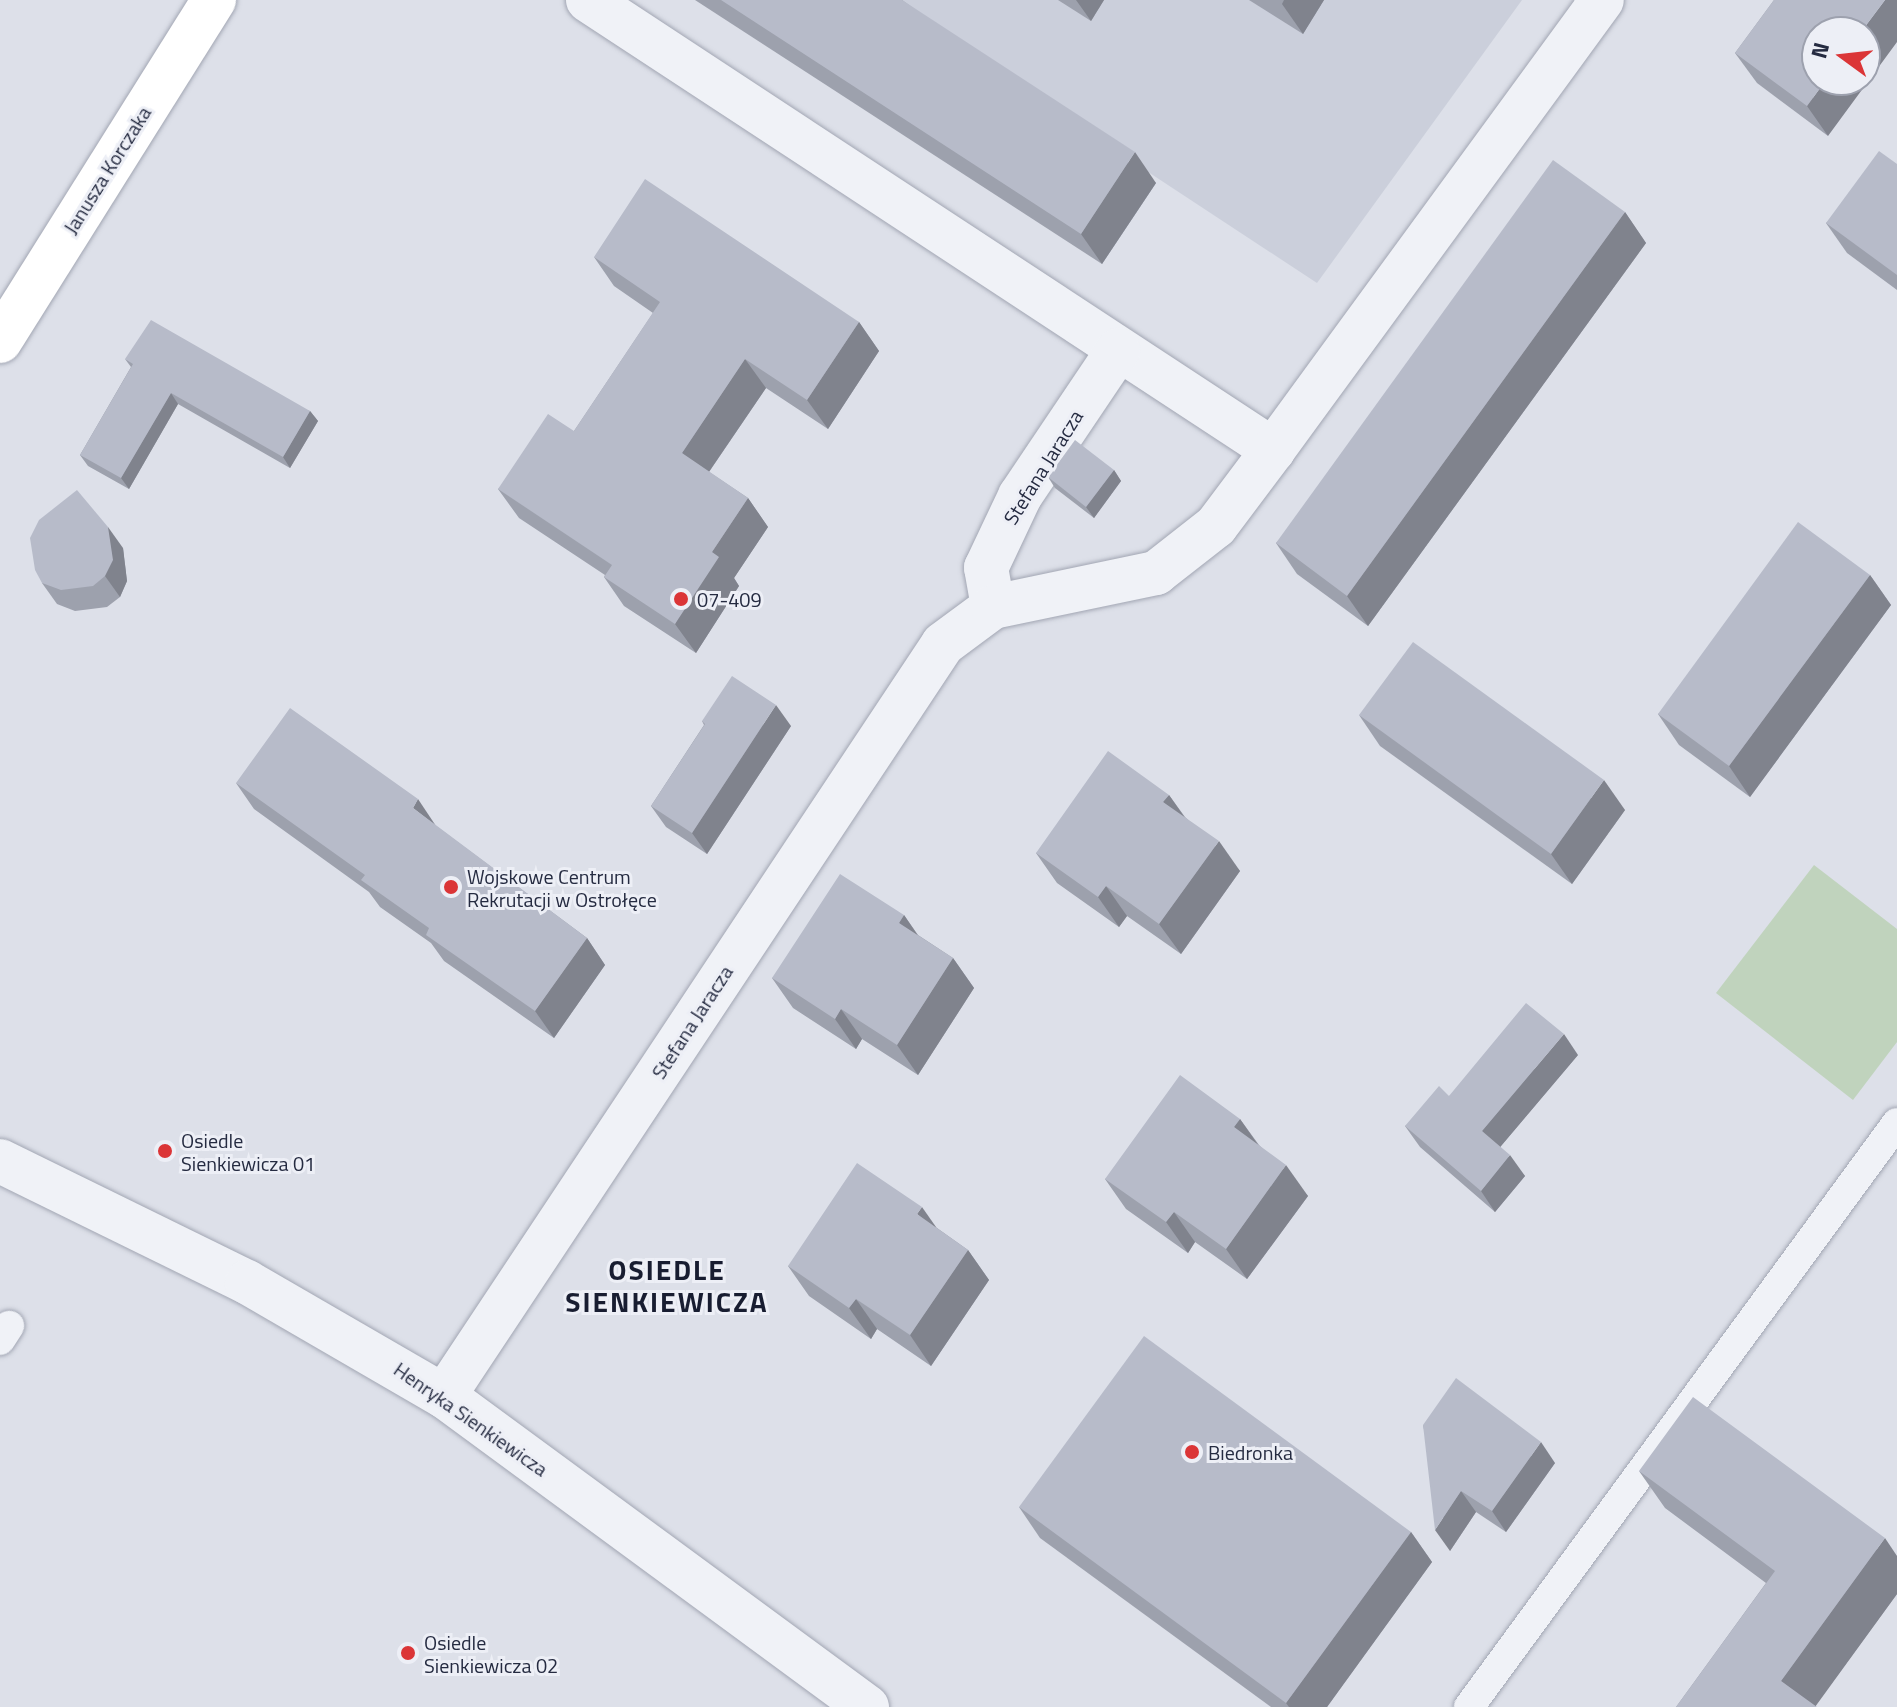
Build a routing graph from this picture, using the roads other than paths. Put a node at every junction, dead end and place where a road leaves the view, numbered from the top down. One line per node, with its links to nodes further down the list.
1 (214, 0): 4 (street, Janusza Korczaka)
2 (588, 0): 5 (street)
3 (1602, 0): 6 (street)
4 (0, 341)
5 (1118, 350): 6 (street); 7 (street, Stefana Jaracza)
6 (1273, 450): 7 (street)
7 (993, 607): 10 (street, Stefana Jaracza)
8 (1897, 1123): 12 (lane)
9 (0, 1161): 10 (street, Henryka Sienkiewicza)
10 (444, 1396): 11 (street, Henryka Sienkiewicza)
11 (867, 1707)
12 (1469, 1707)

